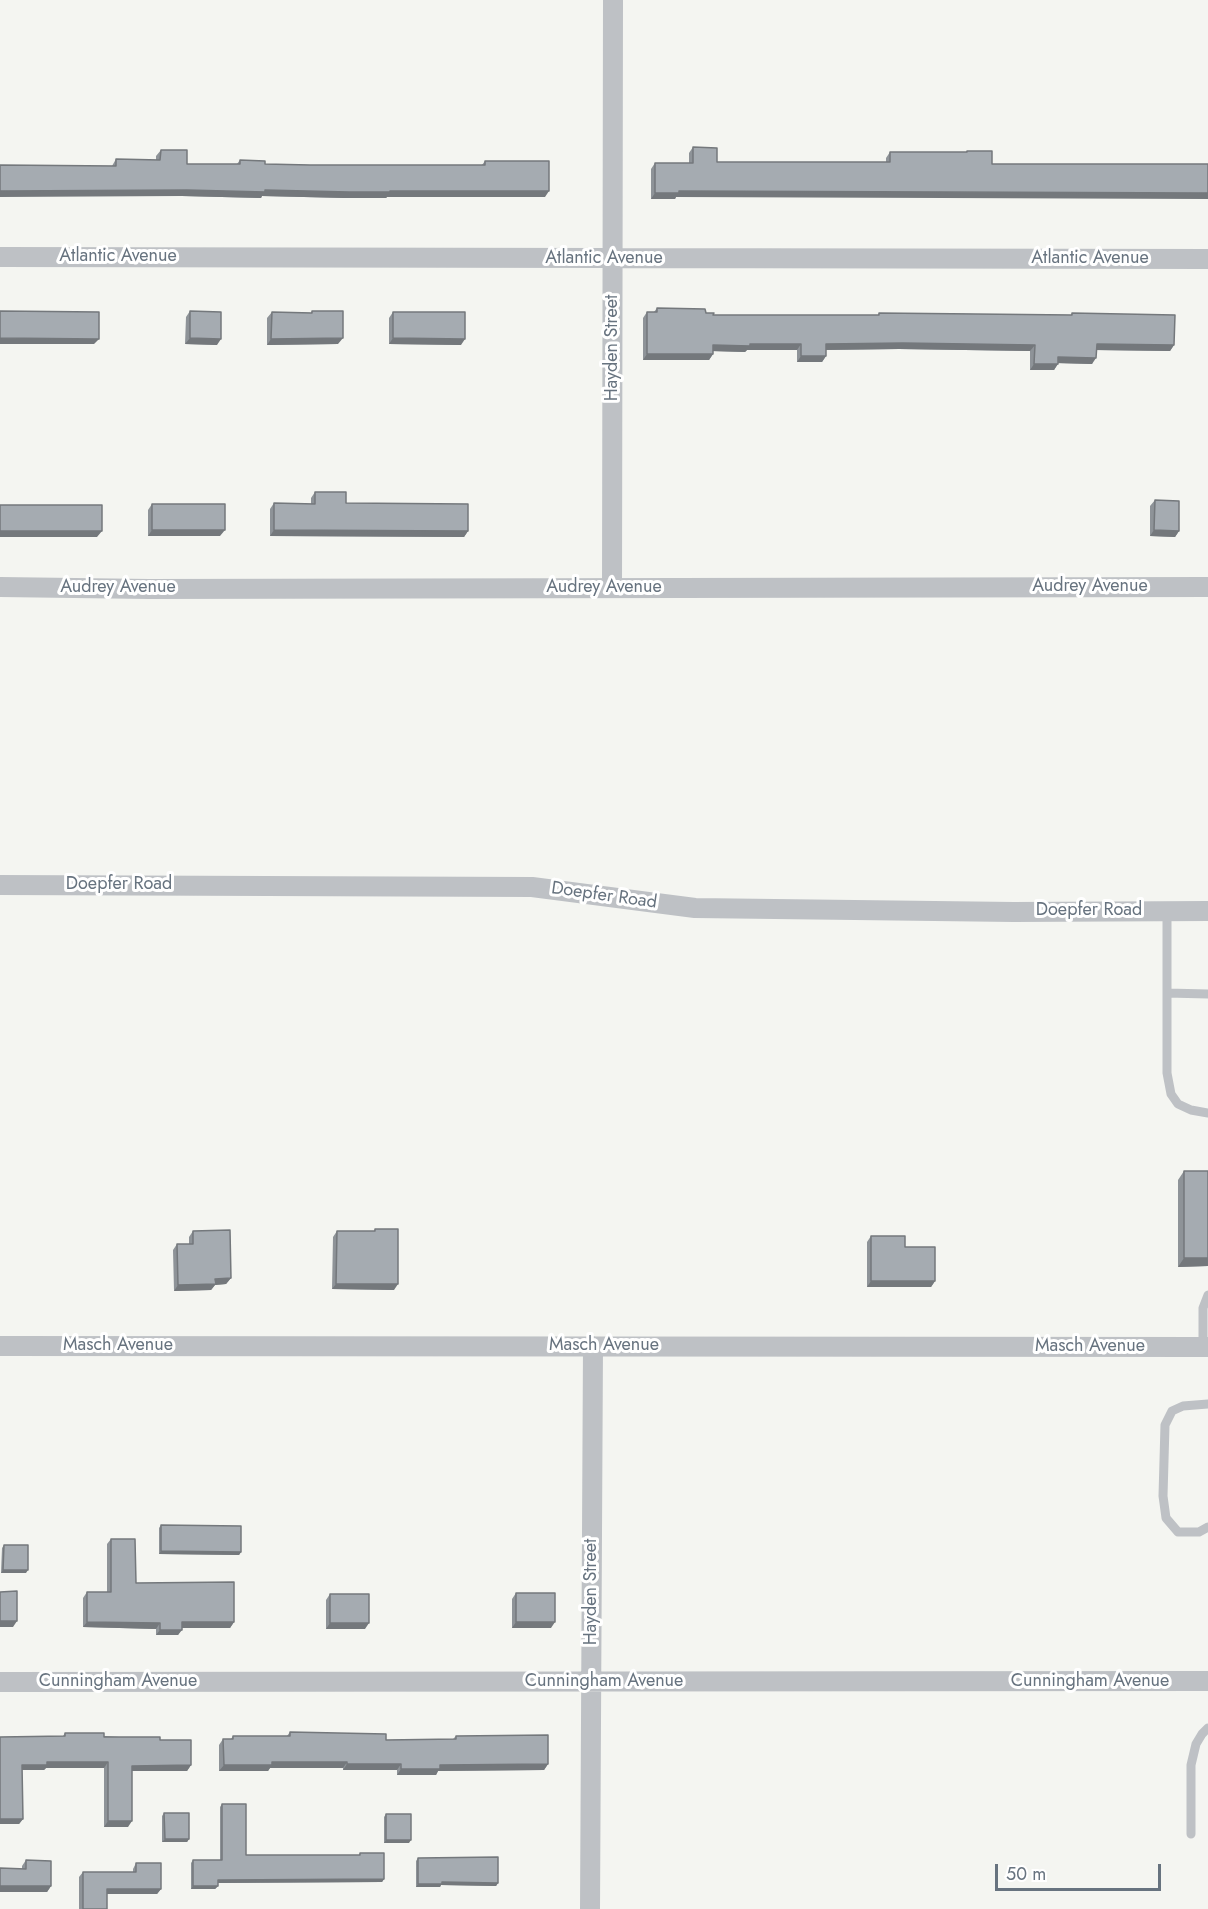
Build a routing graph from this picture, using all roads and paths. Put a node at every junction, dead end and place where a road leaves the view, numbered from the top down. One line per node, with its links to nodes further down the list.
1 (613, 0): 3 (street, Hayden Street)
2 (0, 257): 3 (street, Atlantic Avenue)
3 (613, 259): 4 (street, Atlantic Avenue); 7 (street, Hayden Street)
4 (1208, 259)
5 (0, 587): 7 (street, Audrey Avenue)
6 (1208, 587): 7 (street, Audrey Avenue)
7 (612, 588)
8 (0, 885): 10 (street, Doepfer Road)
9 (1208, 910): 10 (street, Doepfer Road)
10 (1167, 911): 11 (lane)
11 (1167, 993): 12 (lane); 13 (lane)
12 (1208, 994)
13 (1208, 1113)
14 (1208, 1295): 17 (lane)
15 (0, 1346): 16 (street, Masch Avenue)
16 (593, 1347): 17 (street, Masch Avenue); 22 (street, Hayden Street)
17 (1205, 1347)
18 (1208, 1404): 19 (lane)
19 (1208, 1527)
20 (1208, 1681): 22 (street, Cunningham Avenue)
21 (0, 1682): 22 (street, Cunningham Avenue)
22 (591, 1682): 25 (street, Hayden Street)
23 (1208, 1728): 24 (lane)
24 (1191, 1834)
25 (590, 1909)

